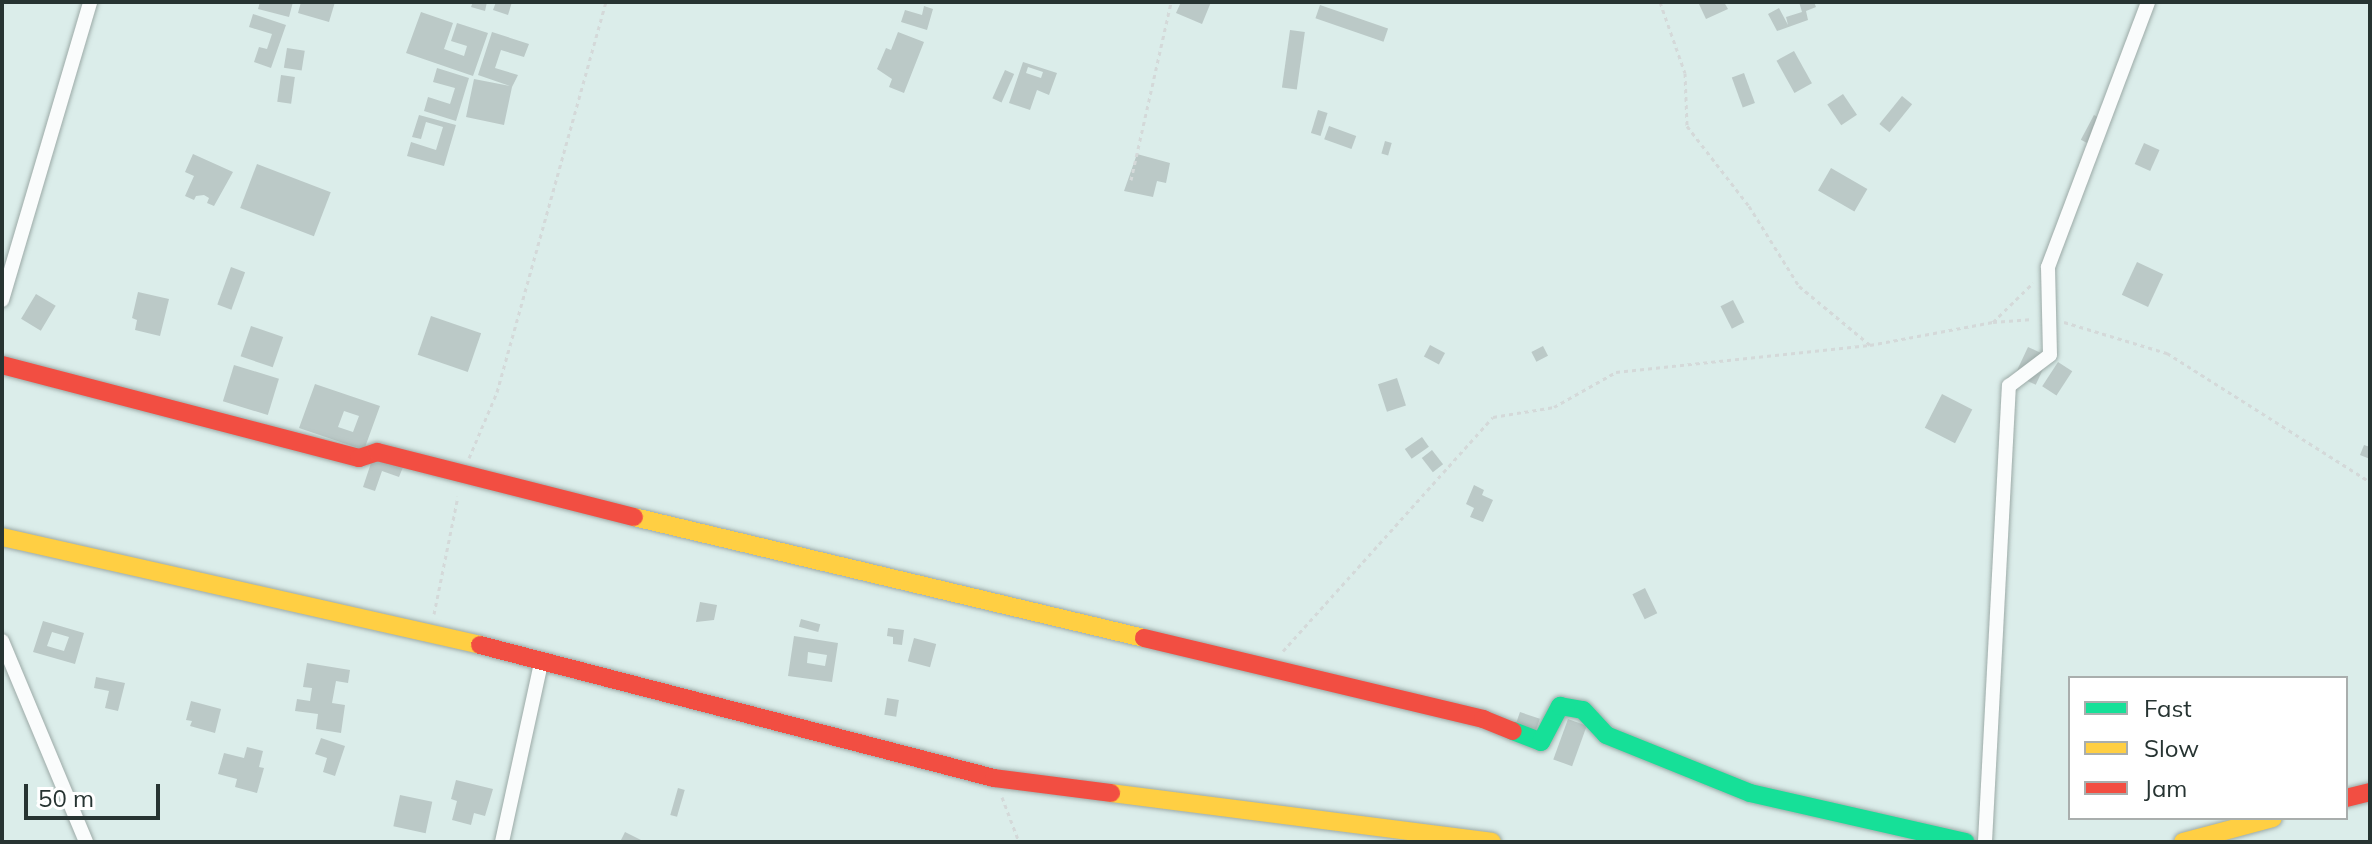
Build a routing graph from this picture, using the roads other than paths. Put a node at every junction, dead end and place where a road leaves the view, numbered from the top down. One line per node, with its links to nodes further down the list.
1 (90, 2): 3 (street)
2 (2148, 2): 15 (street)
3 (2, 300)
4 (2, 365): 14 (street)
5 (2, 537): 7 (street)
6 (2, 641): 11 (street)
7 (542, 659): 12 (street); 13 (street)
8 (2370, 792): 9 (street)
9 (2348, 798)
10 (2266, 820): 16 (street)
11 (86, 842)
12 (502, 842)
13 (1492, 842)
14 (1966, 842)
15 (1985, 842)
16 (2183, 842)

